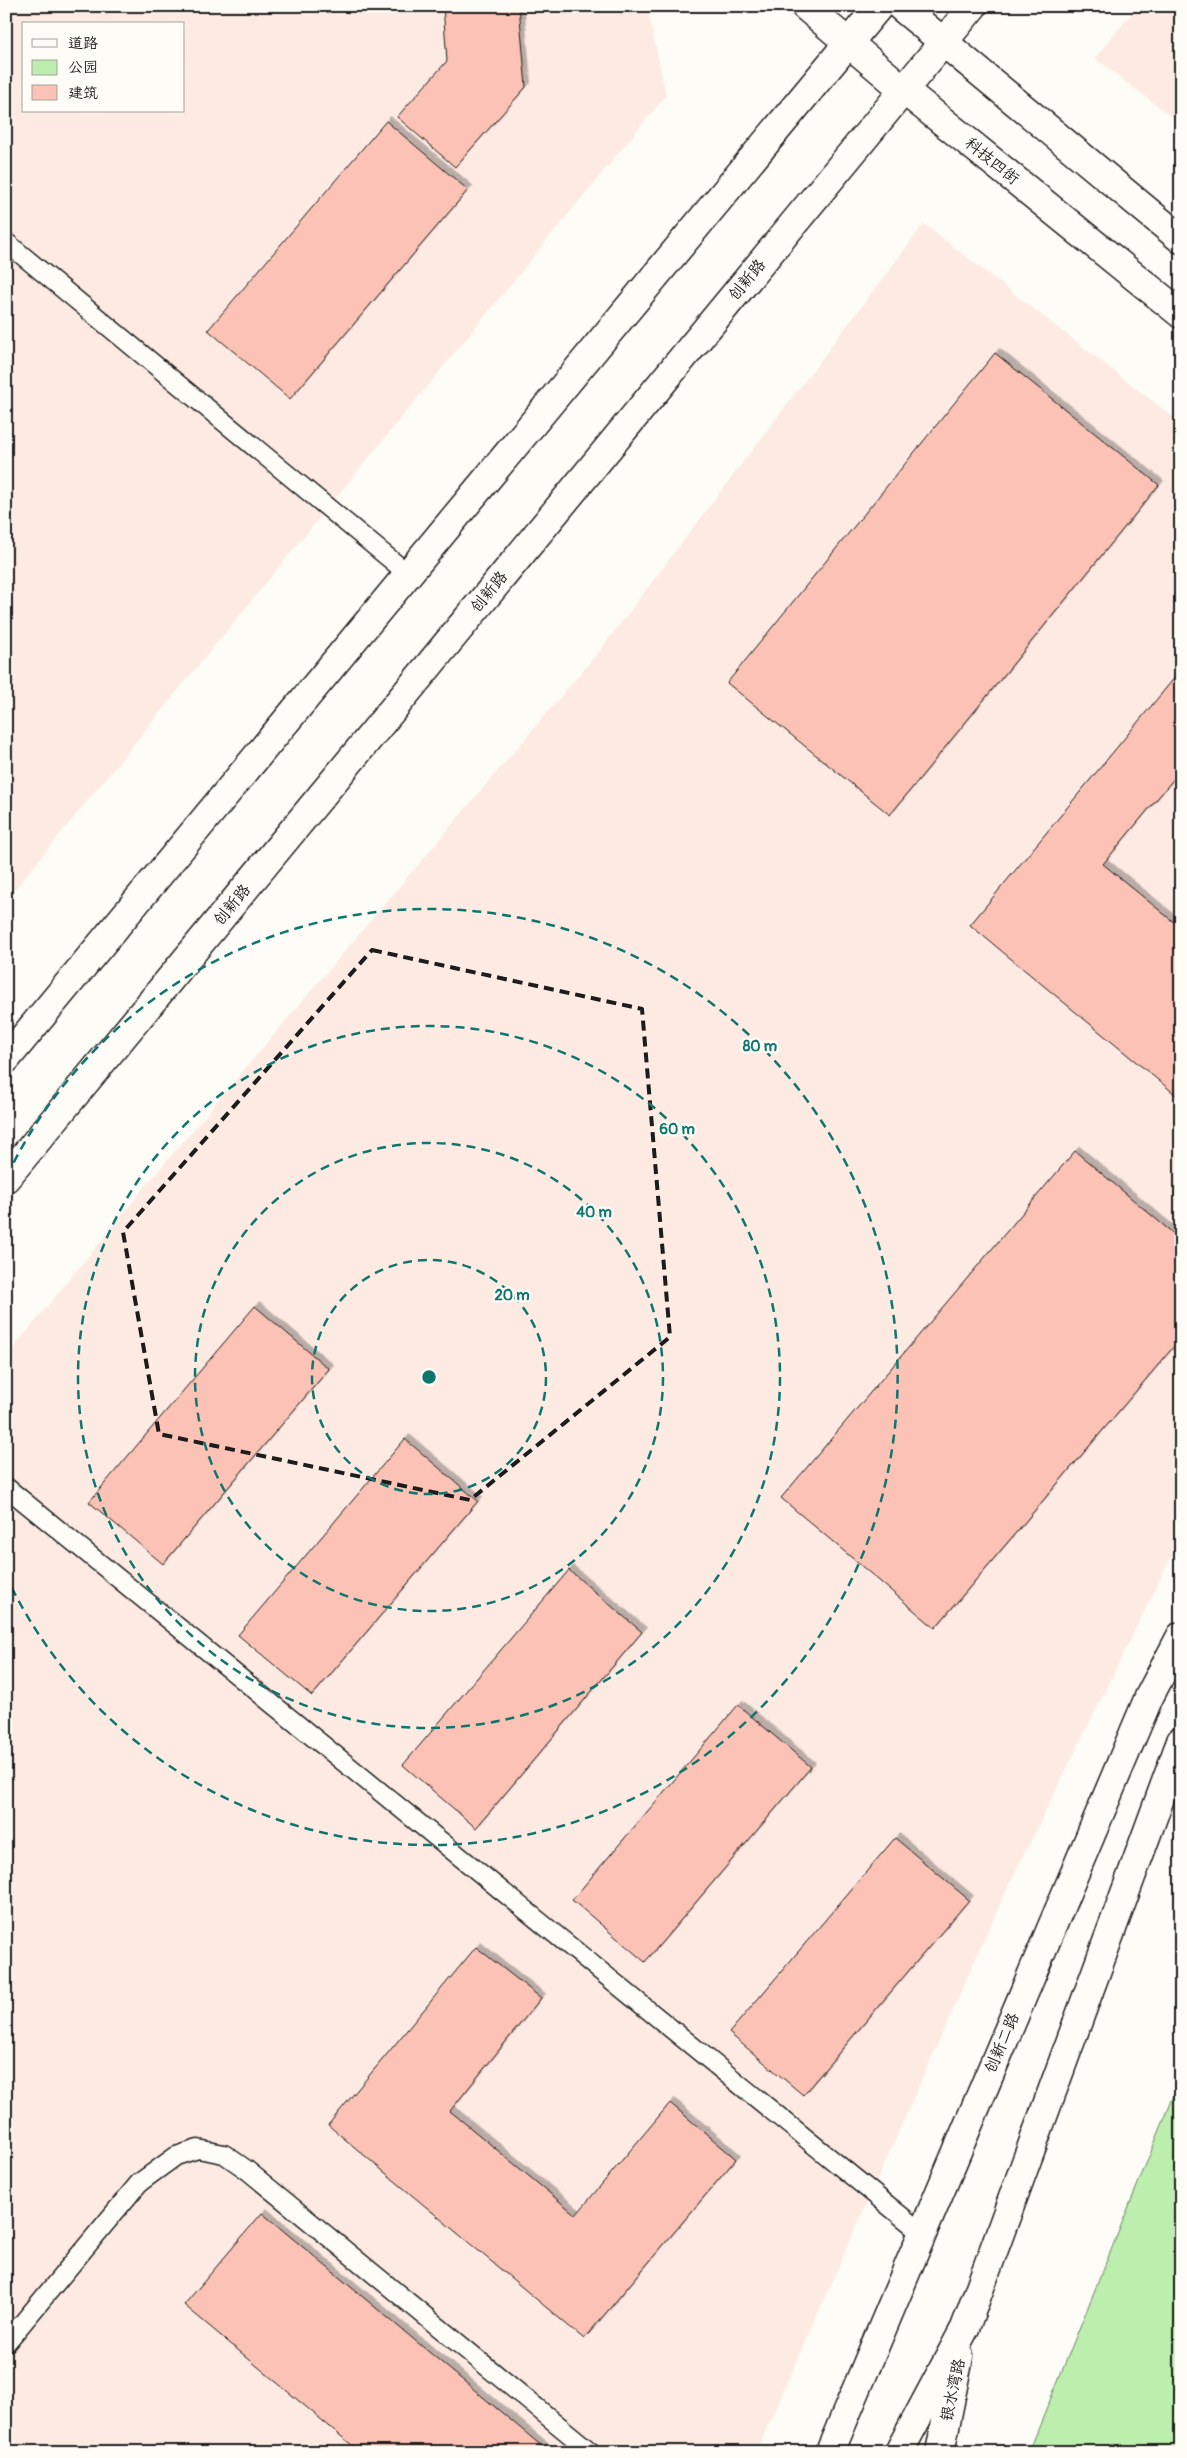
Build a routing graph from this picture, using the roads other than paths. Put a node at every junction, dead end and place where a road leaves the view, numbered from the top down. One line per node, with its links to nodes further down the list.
1 (804, 6): 5 (main road, 科技四街)
2 (879, 6): 5 (main road)
3 (900, 6): 6 (main road)
4 (972, 6): 6 (main road, 创新路)
5 (848, 42): 7 (main road, 科技四街); 11 (main road)
6 (942, 43): 7 (main road, 创新路); 8 (main road)
7 (904, 90): 10 (main road, 科技四街); 13 (main road, 创新路)
8 (1181, 239)
9 (6, 242): 11 (lane)
10 (1181, 314)
11 (407, 573): 12 (main road)
12 (6, 1059)
13 (6, 1178)
14 (6, 1487): 17 (lane)
15 (1181, 1636): 17 (main road, 创新二路)
16 (1181, 1741): 18 (main road)
17 (922, 2232): 21 (main road, 创新二路)
18 (965, 2328): 22 (main road); 23 (main road, 银水湾路)
19 (6, 2342): 20 (lane)
20 (590, 2452)
21 (830, 2452)
22 (899, 2452)
23 (940, 2452)

